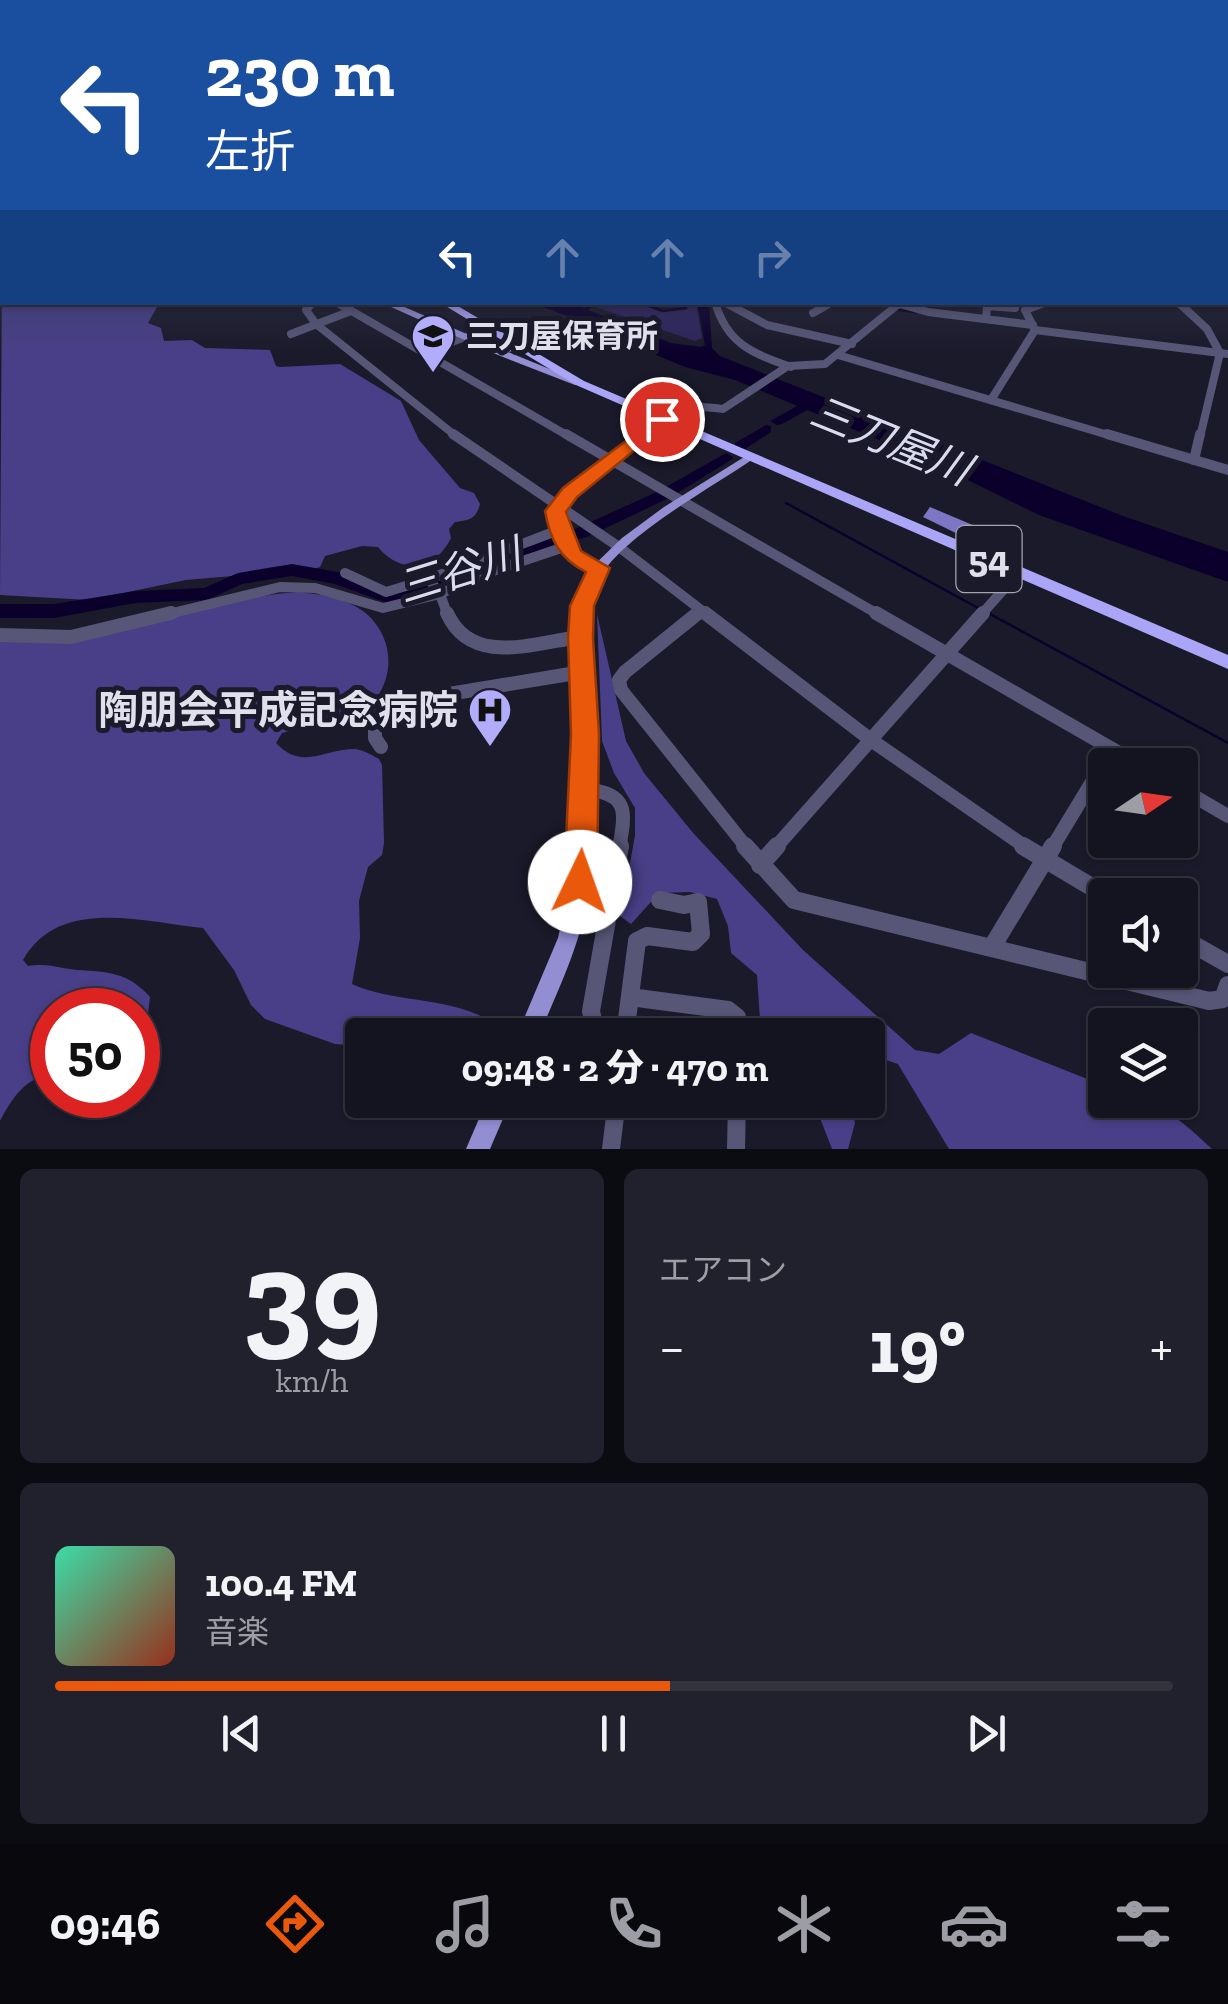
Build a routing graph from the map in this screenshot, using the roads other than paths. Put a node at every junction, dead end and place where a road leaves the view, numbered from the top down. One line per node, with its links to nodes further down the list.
1 (310, 305): 16 (street)
2 (341, 305): 13 (street)
3 (391, 305): 19 (main road)
4 (448, 305): 21 (highway, 54)
5 (716, 305): 26 (street)
6 (728, 305): 20 (street)
7 (823, 305): 14 (street)
8 (899, 305): 15 (street); 20 (street)
9 (1011, 305): 12 (street); 15 (street)
10 (1039, 305): 12 (street)
11 (1181, 305): 23 (street)
12 (1026, 310): 17 (street)
13 (350, 311): 16 (street); 24 (street)
14 (813, 313)
15 (986, 319): 17 (street)
16 (316, 324): 18 (street); 36 (street)
17 (1034, 327): 23 (street); 29 (street)
18 (290, 334)
19 (465, 336): 22 (main road); 24 (street)
20 (852, 344): 25 (street)
21 (515, 348): 22 (main road); 28 (highway, 54)
22 (498, 351): 28 (main road)
23 (1222, 352): 33 (street)
24 (423, 353): 32 (street)
25 (838, 355): 26 (street); 29 (street)
26 (787, 366): 27 (street); 30 (street)
27 (804, 372)
28 (580, 383): 30 (highway, 54)
29 (990, 400): 33 (street)
30 (662, 419): 31 (highway, 54); 32 (street)
31 (750, 458): 35 (main road); 41 (highway, 54)
32 (611, 459): 35 (street); 36 (street)
33 (1194, 460): 34 (street)
34 (1228, 470)
35 (684, 502): 39 (main road); 47 (street)
36 (558, 506): 37 (street); 39 (street)
37 (559, 530): 38 (street); 43 (street)
38 (567, 546): 40 (street); 43 (street)
39 (619, 548): 40 (main road); 44 (street)
40 (598, 568): 46 (main road)
41 (1018, 572): 47 (street); 48 (highway, 54)
42 (345, 574): 43 (street)
43 (433, 584): 45 (street); 46 (street)
44 (701, 612): 50 (street); 58 (street)
45 (0, 635)
46 (580, 638): 49 (main road)
47 (948, 654): 50 (street); 52 (street)
48 (1228, 662)
49 (582, 672): 51 (street); 54 (main road)
50 (872, 740): 57 (street); 58 (street)
51 (380, 747)
52 (1110, 748)
53 (1088, 788): 57 (street)
54 (584, 789): 66 (main road); 67 (street)
55 (1198, 798): 56 (street)
56 (1228, 816)
57 (1044, 860): 59 (street); 61 (street)
58 (760, 865): 61 (street)
59 (1088, 885)
60 (660, 900): 65 (street)
61 (992, 947): 64 (street)
62 (1198, 947): 63 (street)
63 (1228, 964)
64 (1228, 986)
65 (630, 997): 68 (street); 69 (street)
66 (535, 1018)
67 (592, 1018)
68 (627, 1018)
69 (737, 1018)
70 (492, 1118): 73 (main road)
71 (615, 1118): 74 (street)
72 (737, 1118): 75 (street)
73 (478, 1149)
74 (611, 1149)
75 (736, 1149)

